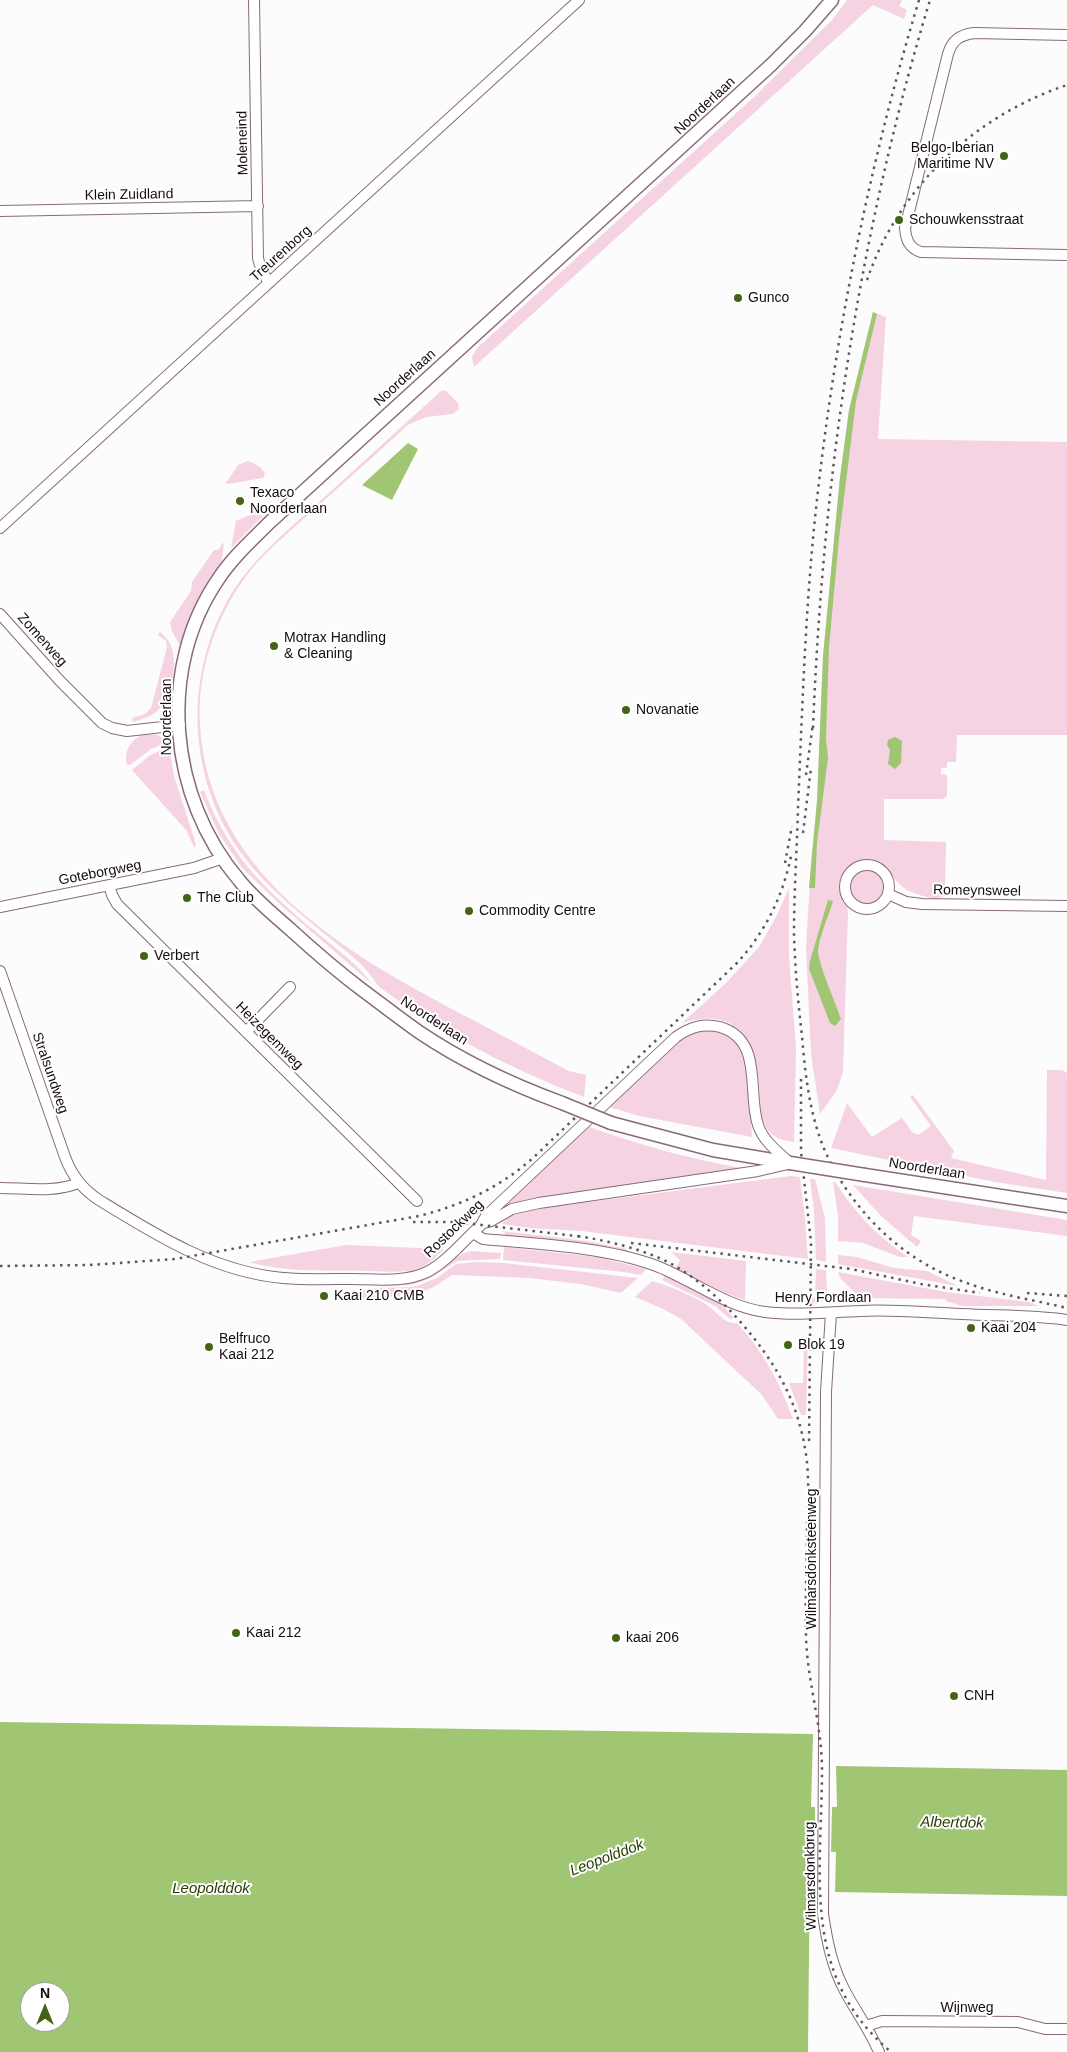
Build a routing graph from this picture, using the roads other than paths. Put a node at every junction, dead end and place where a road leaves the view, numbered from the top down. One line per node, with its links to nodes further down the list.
1 (254, 0): 5 (street, Moleneind)
2 (579, 0): 8 (street, Treurenborg)
3 (832, 0): 11 (main road, Noorderlaan)
4 (1067, 34): 7 (street)
5 (258, 206): 6 (street, Klein Zuidland); 8 (street, Moleneind)
6 (0, 211)
7 (1067, 255)
8 (269, 283): 9 (street, Treurenborg)
9 (0, 528)
10 (0, 614): 11 (street, Zomerweg)
11 (180, 725): 12 (main road, Noorderlaan)
12 (223, 858): 13 (street, Goteborgweg); 20 (main road, Noorderlaan, bridge)
13 (109, 886): 16 (street, Goteborgweg); 19 (street, Heizegemweg)
14 (888, 894): 14 (street); 15 (street, Romeynsweel)
15 (1067, 906)
16 (0, 907)
17 (0, 971): 21 (street, Stralsundweg)
18 (290, 987): 19 (street)
19 (246, 1032): 23 (street, Heizegemweg)
20 (790, 1163): 24 (main road, Noorderlaan, bridge); 25 (street, Noorderlaan); 25 (street, Rostockweg)
21 (78, 1183): 22 (street); 26 (street, Rostockweg)
22 (0, 1188)
23 (417, 1201)
24 (1064, 1206)
25 (484, 1222): 26 (street, Rostockweg)
26 (473, 1233): 27 (street, Henry Fordlaan)
27 (831, 1313): 28 (street, Henry Fordlaan); 29 (street, Wilmarsdonksteenweg)
28 (1067, 1320)
29 (824, 1805): 30 (street, Wilmarsdonkbrug)
30 (866, 2026): 31 (street, Wijnweg); 32 (street)
31 (1067, 2029)
32 (879, 2052)

